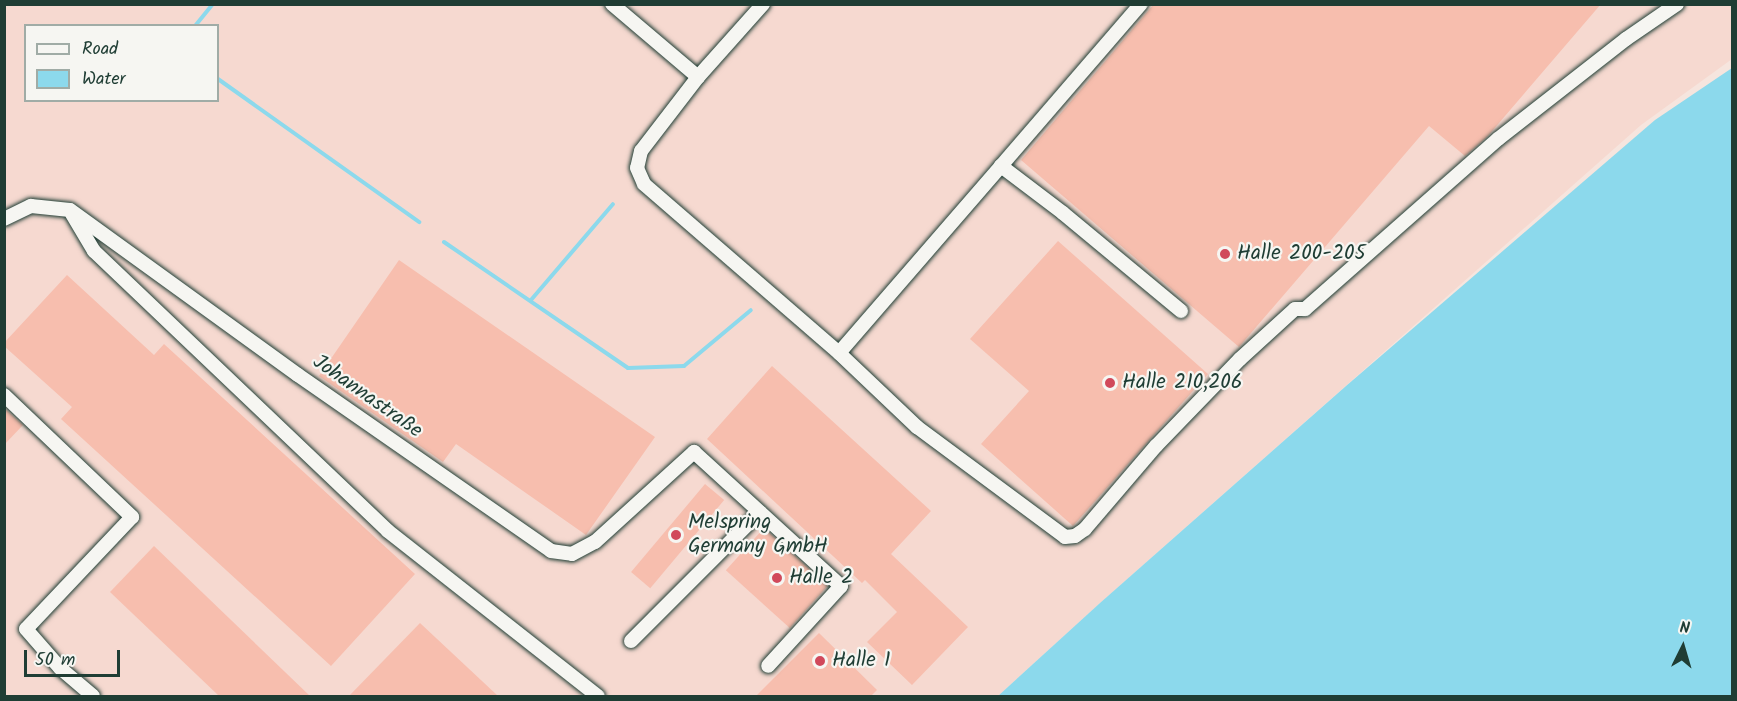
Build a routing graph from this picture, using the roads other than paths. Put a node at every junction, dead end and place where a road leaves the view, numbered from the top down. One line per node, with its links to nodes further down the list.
1 (612, 4): 5 (street)
2 (763, 4): 5 (street)
3 (1141, 4): 6 (street)
4 (1671, 6): 10 (street)
5 (698, 77): 10 (street)
6 (1001, 166): 9 (street); 10 (street)
7 (70, 210): 8 (street); 12 (street, Johannastraße); 16 (street)
8 (4, 219)
9 (1181, 311)
10 (839, 353)
11 (4, 395): 15 (street)
12 (759, 512): 13 (street); 14 (street)
13 (631, 641)
14 (768, 666)
15 (93, 696)
16 (598, 696)

